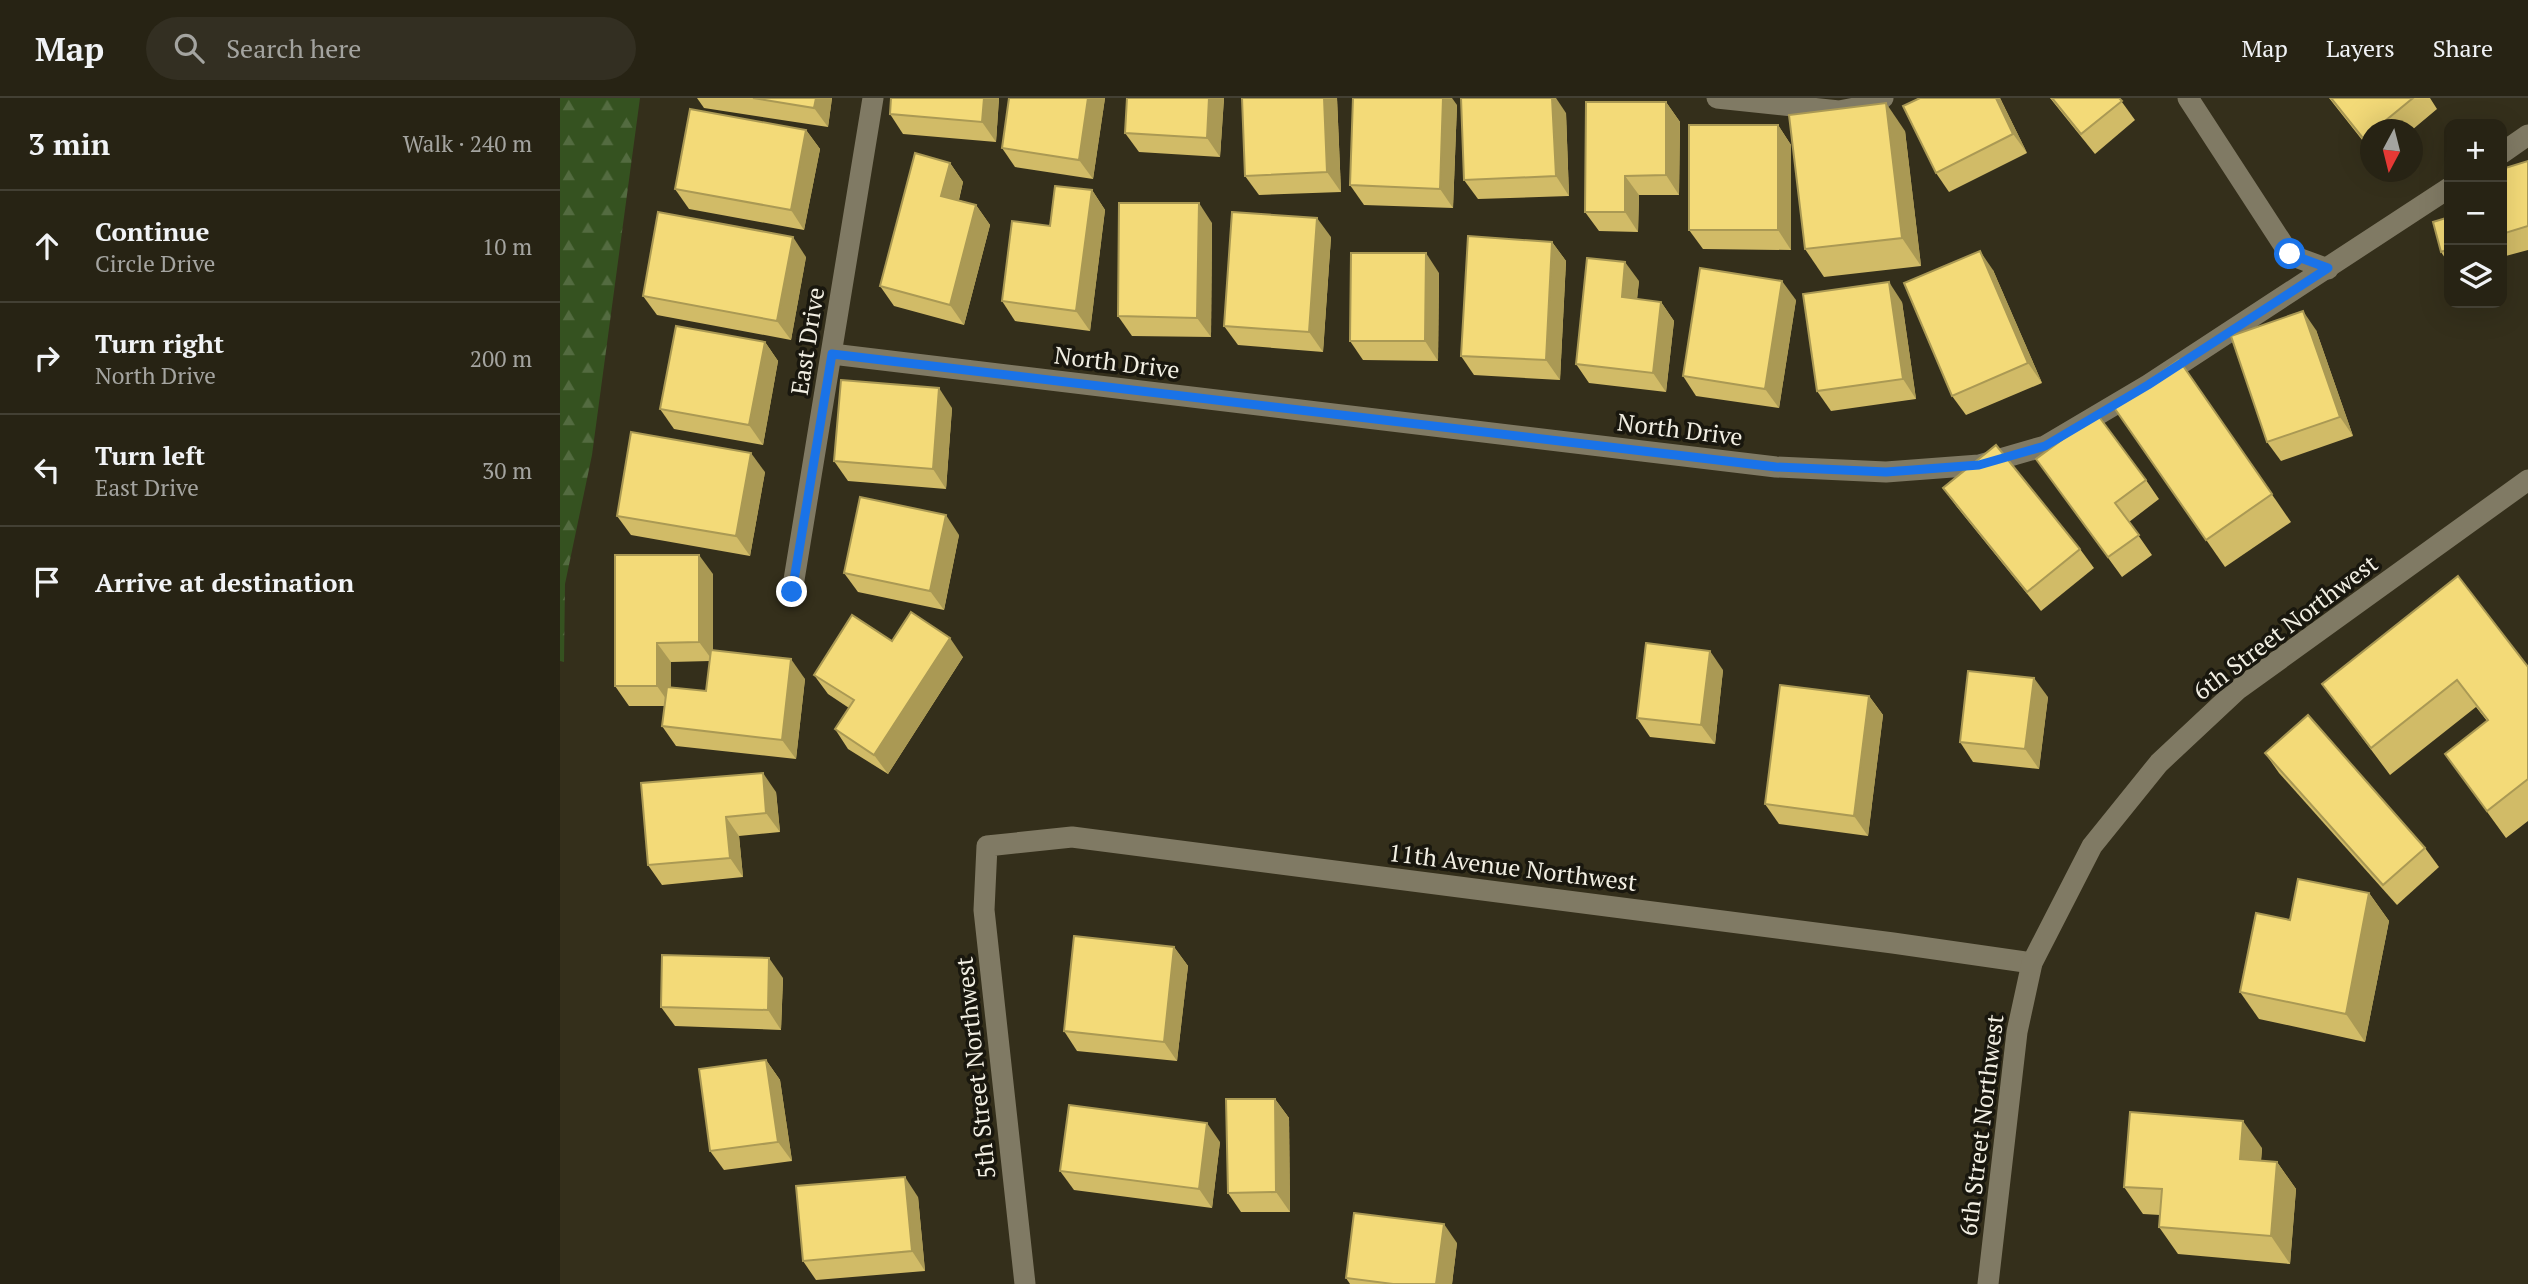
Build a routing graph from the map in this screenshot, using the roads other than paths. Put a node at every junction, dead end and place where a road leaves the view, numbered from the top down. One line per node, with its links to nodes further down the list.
1 (873, 98): 9 (street, East Drive)
2 (1717, 98): 3 (street)
3 (1883, 98)
4 (2188, 98): 8 (street)
5 (2528, 135): 6 (street)
6 (2507, 150)
7 (2444, 191): 8 (street, North Drive)
8 (2328, 268): 9 (street, North Drive)
9 (832, 354): 11 (street, East Drive)
10 (2525, 490): 13 (street, 6th Street Northwest)
11 (792, 592)
12 (987, 846): 13 (street, 11th Avenue Northwest); 14 (street, 5th Street Northwest)
13 (2032, 963): 15 (street, 6th Street Northwest)
14 (1025, 1284)
15 (1988, 1284)

